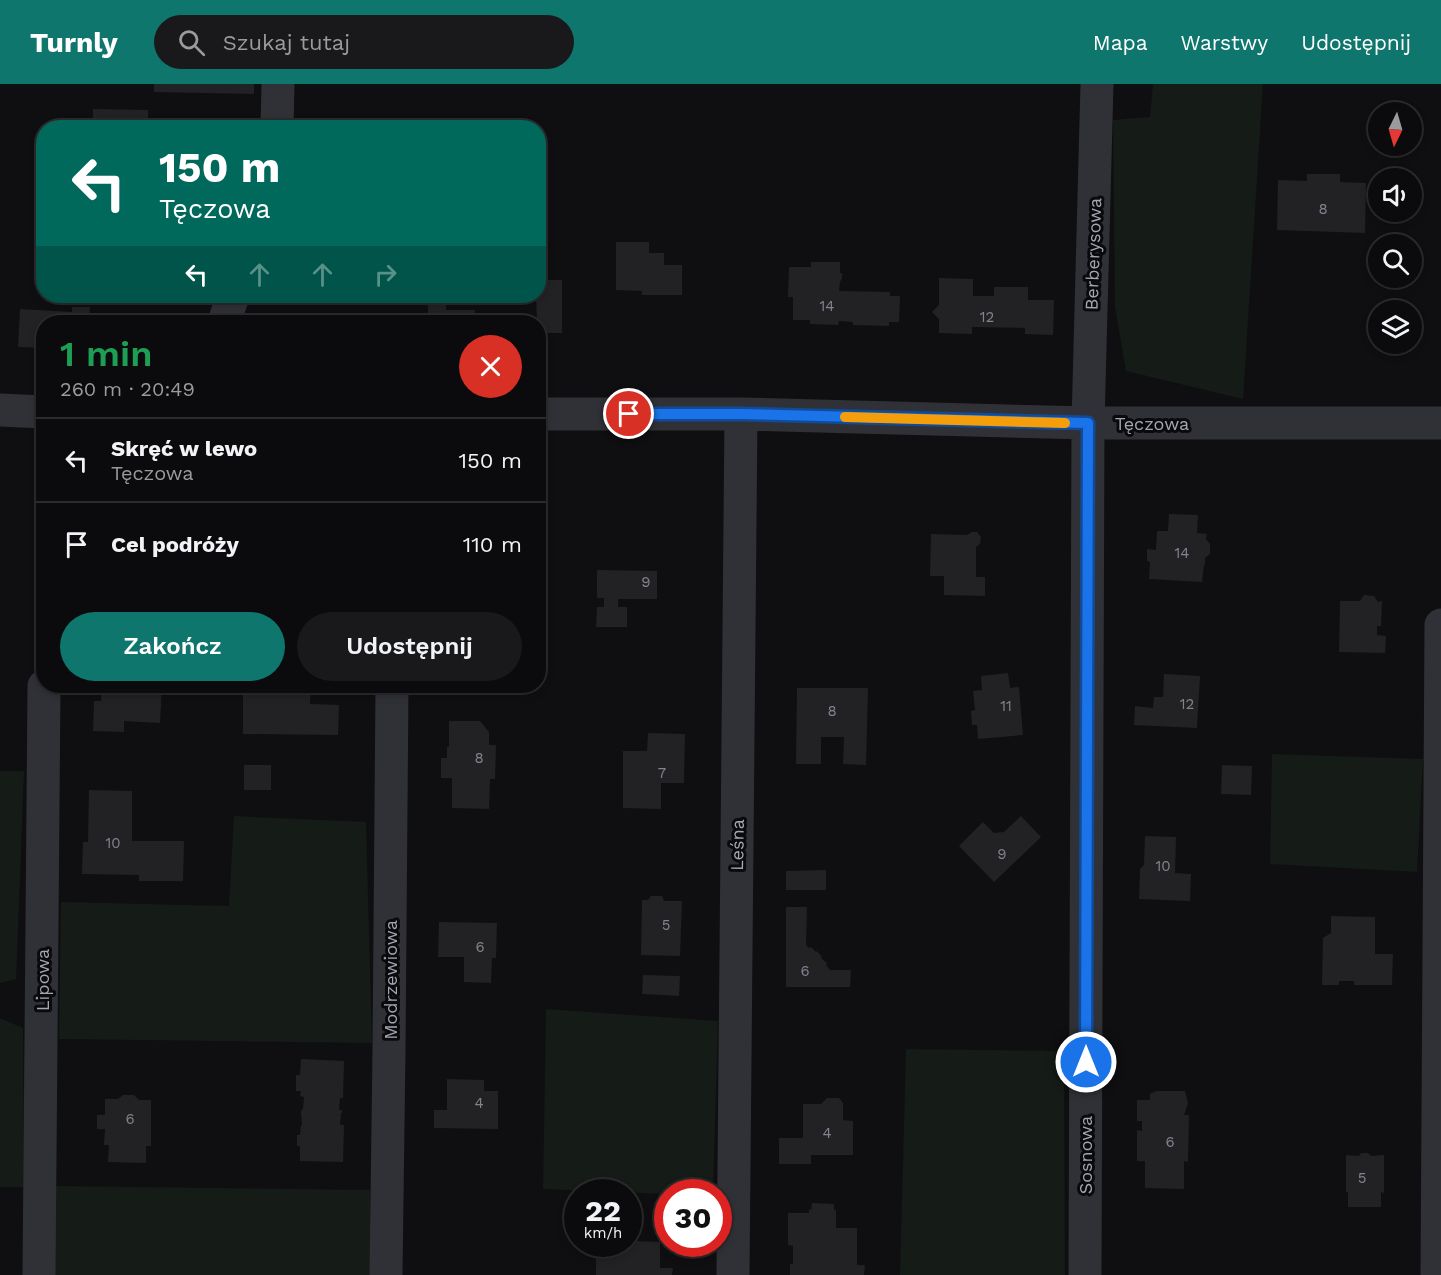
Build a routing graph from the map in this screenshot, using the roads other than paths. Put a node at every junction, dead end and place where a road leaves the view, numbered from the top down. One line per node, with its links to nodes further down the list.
1 (278, 84): 3 (street)
2 (1097, 84): 8 (street, Berberysowa)
3 (277, 120)
4 (0, 410): 5 (street)
5 (36, 412)
6 (546, 414): 7 (street, Tęczowa)
7 (741, 414): 8 (street, Tęczowa); 15 (street, Leśna)
8 (1088, 423): 9 (street, Tęczowa); 16 (street, Sosnowa)
9 (1441, 423)
10 (1441, 625): 17 (street)
11 (44, 693): 13 (street, Lipowa)
12 (392, 693): 14 (street, Modrzewiowa)
13 (39, 1275)
14 (386, 1275)
15 (733, 1275)
16 (1085, 1275)
17 (1437, 1275)

